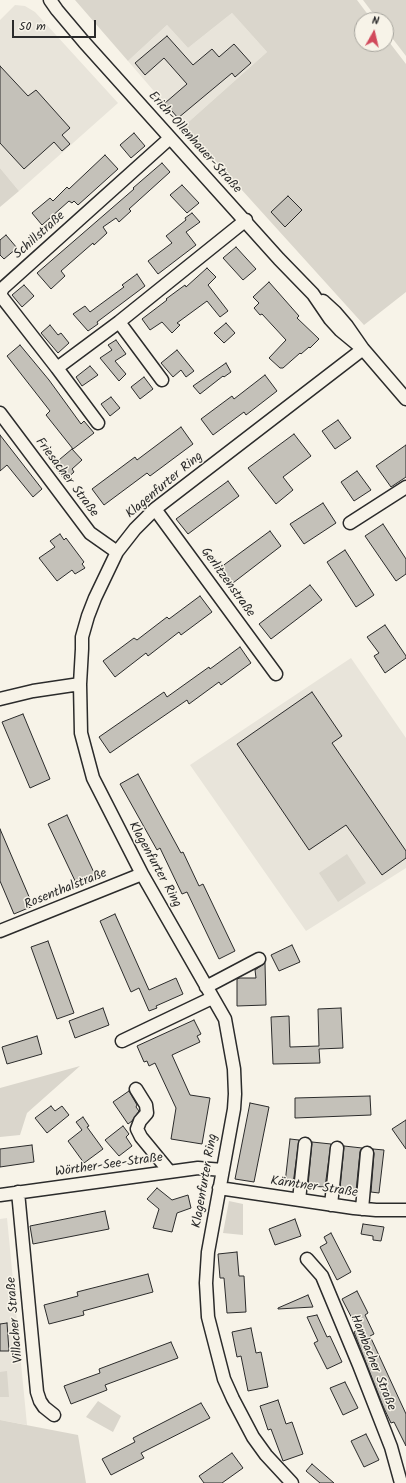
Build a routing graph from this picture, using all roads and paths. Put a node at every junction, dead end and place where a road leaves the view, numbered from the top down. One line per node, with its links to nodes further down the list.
1 (43, 0): 2 (street, Erich-Ollenhauer-Straße)
2 (53, 5): 3 (street, Erich-Ollenhauer-Straße)
3 (170, 138): 4 (street, Erich-Ollenhauer-Straße); 7 (street, Schillstraße)
4 (246, 220): 5 (street); 6 (street, Erich-Ollenhauer-Straße)
5 (119, 322): 7 (street); 8 (street)
6 (362, 349): 9 (street, Erich-Ollenhauer-Straße); 13 (street, Klagenfurter Ring)
7 (57, 368): 11 (street, Schillstraße)
8 (162, 380)
9 (406, 399)
10 (0, 413): 15 (street, Friesacher Straße)
11 (98, 423)
12 (406, 487): 14 (street)
13 (156, 509): 15 (street, Klagenfurter Ring); 16 (street, Gerlitzenstraße)
14 (350, 523)
15 (117, 552): 17 (street, Klagenfurter Ring)
16 (276, 674)
17 (80, 684): 18 (street); 19 (street, Klagenfurter Ring)
18 (0, 699)
19 (142, 874): 20 (street, Rosenthalstraße); 22 (street, Klagenfurter Ring)
20 (0, 931)
21 (259, 959): 22 (street)
22 (206, 987): 23 (street, Klagenfurter Ring)
23 (212, 998): 24 (street); 29 (street, Klagenfurter Ring)
24 (122, 1041)
25 (136, 1089): 30 (street)
26 (305, 1144): 34 (street)
27 (337, 1148): 35 (street)
28 (368, 1153): 36 (street)
29 (222, 1170): 30 (street, Wörther-See-Straße); 31 (street, Klagenfurter Ring)
30 (169, 1171): 32 (street, Wörther-See-Straße)
31 (219, 1188): 34 (street, Kärntner Straße); 41 (street, Klagenfurter Ring)
32 (18, 1192): 33 (street, Wörther-See-Straße); 39 (street, Villacher Straße)
33 (0, 1195)
34 (298, 1200): 35 (street, Kärntner Straße)
35 (331, 1205): 36 (street, Kärntner Straße)
36 (362, 1209): 37 (street, Kärntner Straße)
37 (406, 1210)
38 (306, 1259): 40 (street, Hambacher Straße)
39 (54, 1415)
40 (402, 1482)
41 (292, 1483)

